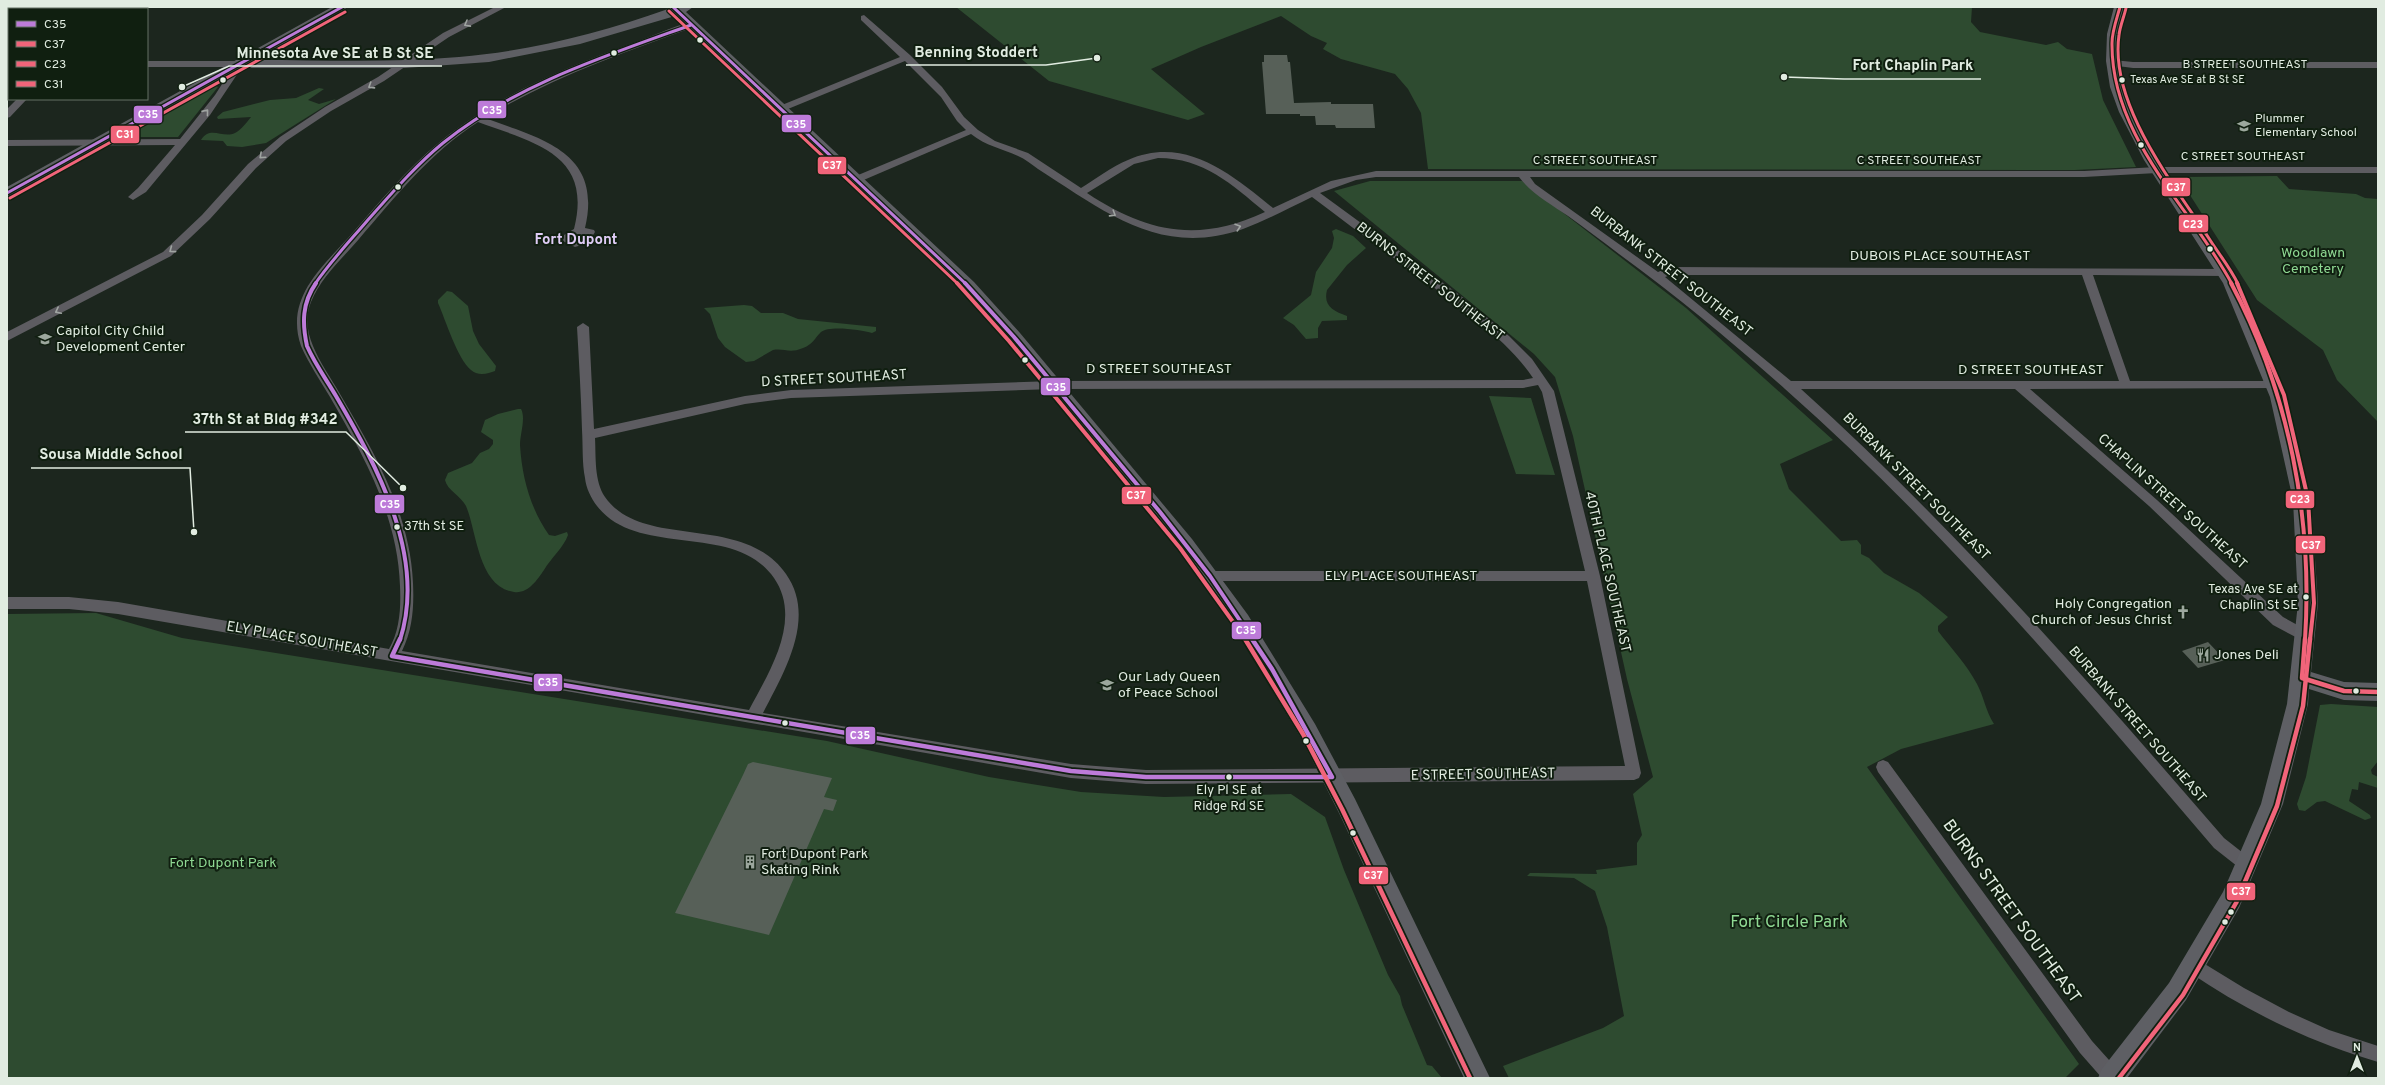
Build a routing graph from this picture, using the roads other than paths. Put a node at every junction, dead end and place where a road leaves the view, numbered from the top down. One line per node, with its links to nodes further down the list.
1 (336, 7): 11 (main road)
2 (342, 7): 11 (main road)
3 (502, 7): 12 (street, one-way to 12)
4 (2120, 7): 9 (main road)
5 (679, 8): 7 (main road); 12 (main road)
6 (864, 18): 8 (street, C STREET SOUTHEAST)
7 (691, 25): 15 (main road); 17 (street)
8 (907, 57): 15 (street); 18 (street, C STREET SOUTHEAST)
9 (2113, 62): 13 (street, B STREET SOUTHEAST); 22 (main road)
10 (148, 64): 11 (street)
11 (236, 64): 12 (main road); 19 (street, one-way to 11); 21 (main road)
12 (404, 64): 36 (street, one-way to 36)
13 (2378, 65)
14 (21, 100): 16 (street)
15 (780, 109): 25 (main road)
16 (7, 115)
17 (478, 119): 31 (street); 48 (street)
18 (975, 132): 25 (street); 28 (street, C STREET SOUTHEAST)
19 (181, 142): 21 (street); 29 (street)
20 (7, 143): 21 (street)
21 (95, 143): 26 (main road)
22 (2157, 170): 23 (street, C STREET SOUTHEAST); 24 (street, C STREET SOUTHEAST); 33 (main road)
23 (2378, 170)
24 (1522, 174): 27 (street, C STREET SOUTHEAST); 34 (street, BURBANK STREET SOUTHEAST)
25 (858, 183): 38 (main road)
26 (7, 192)
27 (1312, 192): 30 (street, C STREET SOUTHEAST); 37 (street, BURNS STREET SOUTHEAST)
28 (1080, 193): 30 (street, C STREET SOUTHEAST, one-way to 30); 30 (street)
29 (133, 197)
30 (1272, 212)
31 (579, 231)
32 (2086, 271): 33 (street, DUBOIS PLACE SOUTHEAST); 34 (street, DUBOIS PLACE SOUTHEAST); 41 (street)
33 (2224, 272): 42 (main road)
34 (1657, 276): 39 (street, BURBANK STREET SOUTHEAST)
35 (583, 327): 43 (street)
36 (7, 338)
37 (1540, 380): 38 (street, D STREET SOUTHEAST); 45 (street, 40TH PLACE SOUTHEAST)
38 (1054, 385): 43 (street, D STREET SOUTHEAST); 44 (main road)
39 (1788, 385): 40 (street, D STREET SOUTHEAST); 55 (street, BURBANK STREET SOUTHEAST)
40 (2018, 385): 41 (street, D STREET SOUTHEAST); 47 (street, CHAPLIN STREET SOUTHEAST)
41 (2126, 385): 42 (street, D STREET SOUTHEAST)
42 (2275, 385): 47 (main road)
43 (589, 435): 51 (street)
44 (1210, 576): 45 (street, ELY PLACE SOUTHEAST); 54 (main road)
45 (1593, 576): 53 (street, 40TH PLACE SOUTHEAST)
46 (7, 603): 48 (street, ELY PLACE SOUTHEAST)
47 (2307, 637): 49 (main road)
48 (392, 656): 51 (street, ELY PLACE SOUTHEAST)
49 (2302, 678): 50 (main road); 55 (main road)
50 (2378, 692)
51 (753, 718): 54 (street, ELY PLACE SOUTHEAST)
52 (1882, 767): 58 (street, BURNS STREET SOUTHEAST)
53 (1634, 773): 54 (street, E STREET SOUTHEAST)
54 (1332, 776): 59 (main road)
55 (2247, 865): 56 (main road)
56 (2195, 966): 57 (street); 58 (main road)
57 (2378, 1054)
58 (2112, 1077)
59 (1477, 1078)

